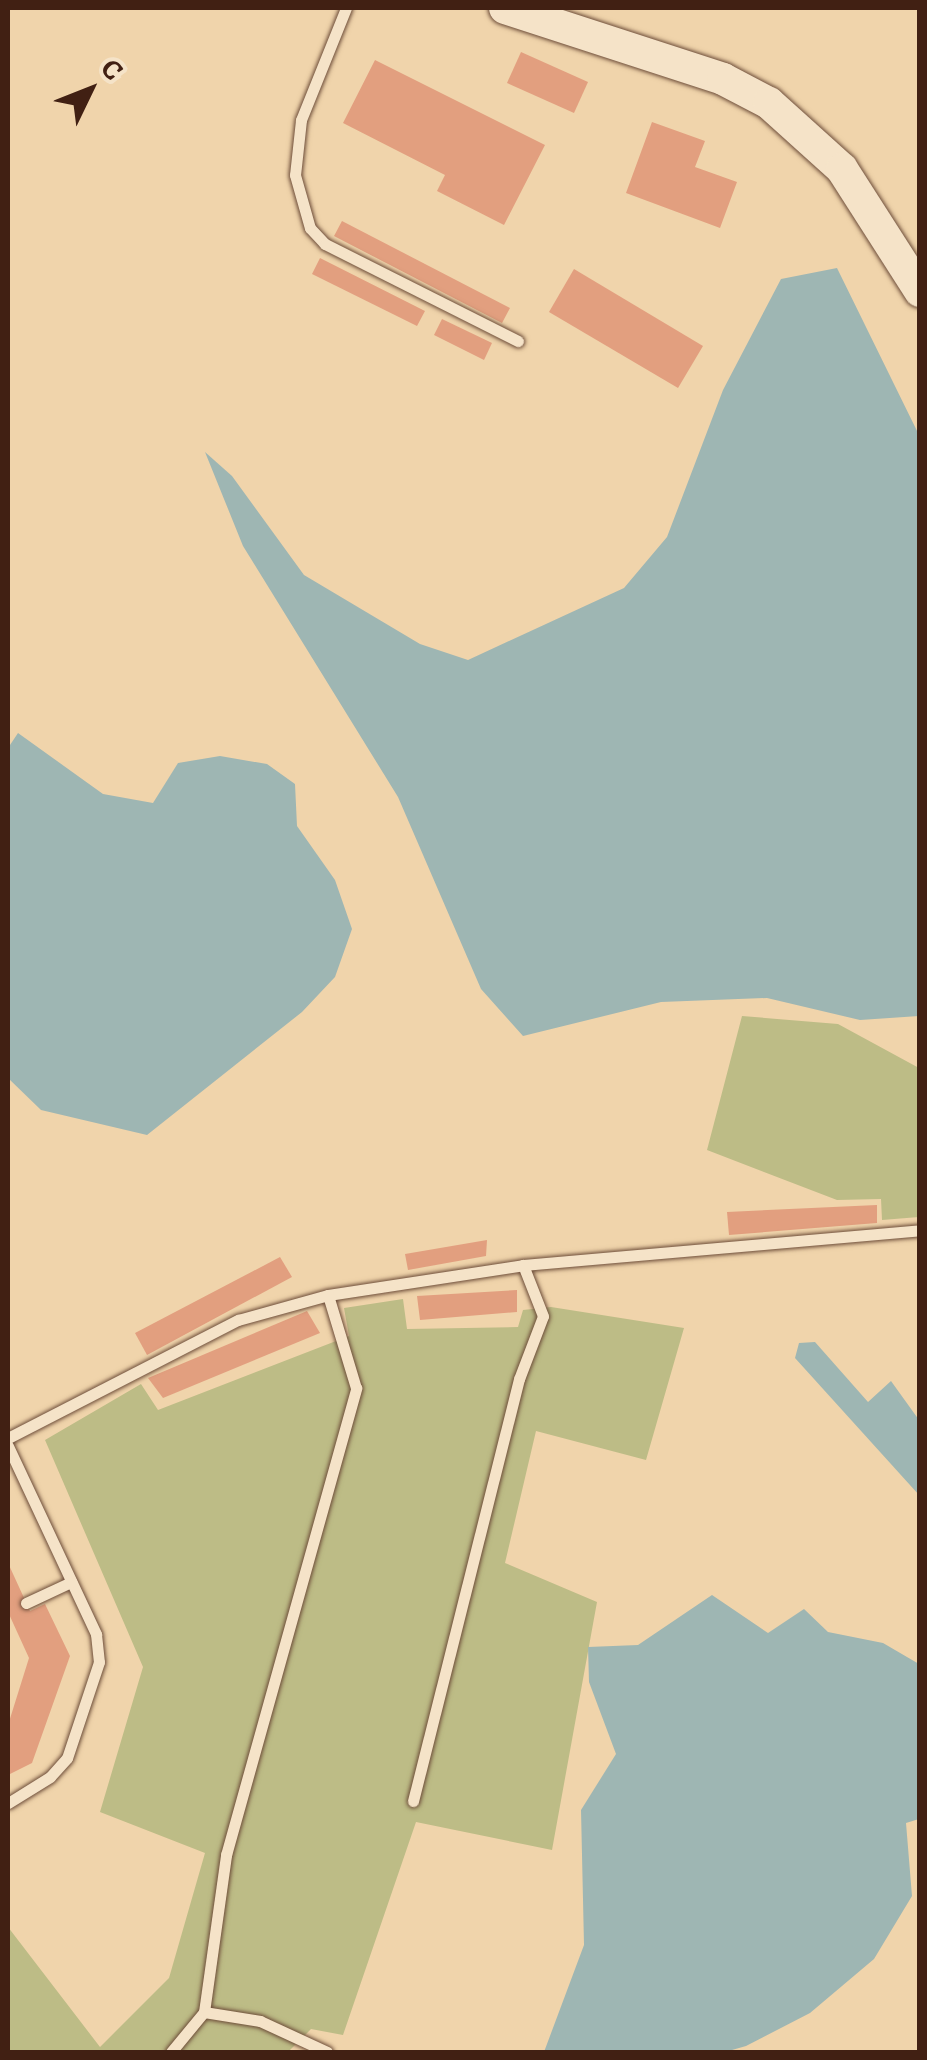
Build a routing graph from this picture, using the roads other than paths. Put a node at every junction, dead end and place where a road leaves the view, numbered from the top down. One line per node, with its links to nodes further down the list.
1 (346, 8): 4 (lane)
2 (505, 8): 3 (street)
3 (920, 291)
4 (518, 341)
5 (920, 1230): 6 (lane)
6 (523, 1265): 7 (lane); 13 (lane)
7 (328, 1295): 8 (lane); 14 (lane)
8 (8, 1438)
9 (8, 1446): 10 (lane)
10 (71, 1582): 11 (lane); 12 (lane)
11 (26, 1603)
12 (8, 1802)
13 (414, 1802)
14 (204, 2012): 15 (lane); 16 (lane)
15 (171, 2052)
16 (326, 2052)

